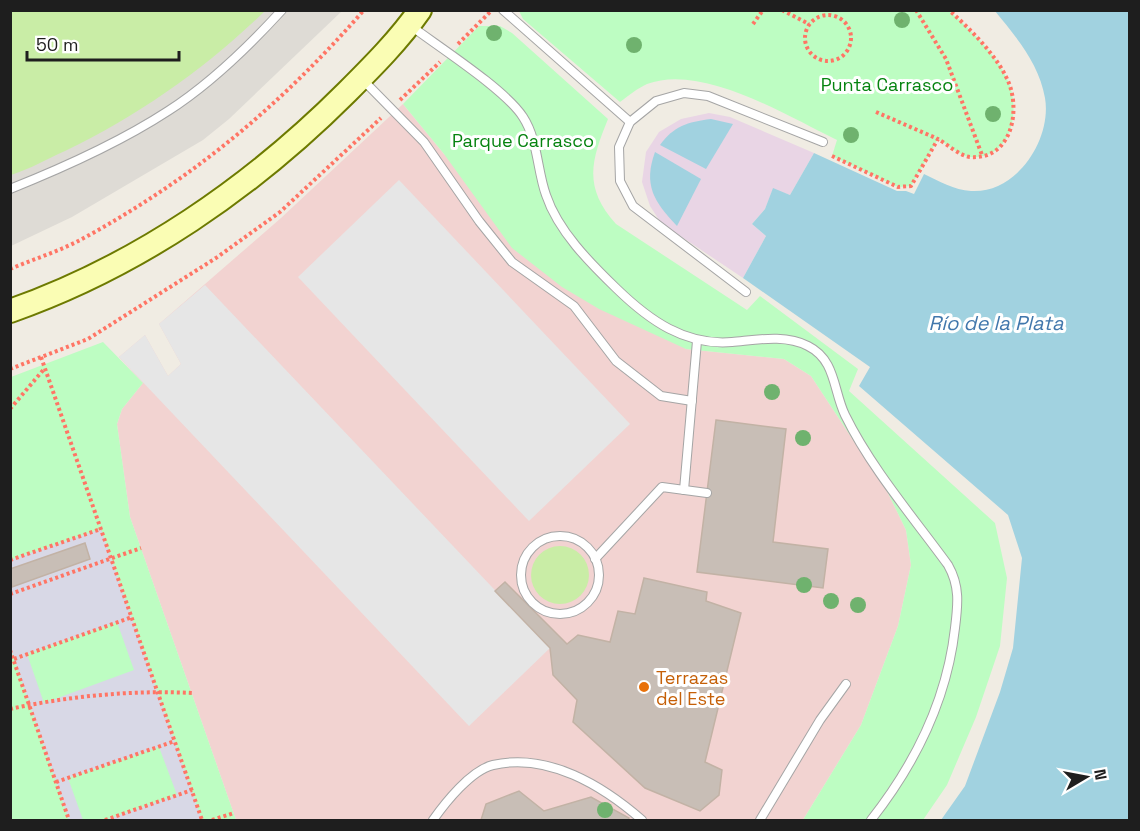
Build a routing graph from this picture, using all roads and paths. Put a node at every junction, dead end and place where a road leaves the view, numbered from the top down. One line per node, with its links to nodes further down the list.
1 (282, 10): 22 (lane)
2 (363, 10): 23 (path)
3 (491, 10): 13 (path)
4 (503, 10): 17 (lane)
5 (764, 10): 11 (path)
6 (782, 10): 12 (path)
7 (949, 10): 20 (path)
8 (917, 11): 20 (path)
9 (827, 12): 12 (path); 12 (path)
10 (415, 18): 13 (lane); 14 (main road)
11 (753, 24)
12 (809, 24)
13 (448, 54): 15 (path); 26 (lane)
14 (361, 78): 15 (lane); 25 (main road)
15 (391, 109): 27 (path); 30 (lane)
16 (876, 112): 18 (path)
17 (630, 122): 19 (lane); 24 (lane)
18 (938, 139): 20 (path); 21 (path)
19 (823, 142)
20 (982, 155)
21 (832, 156)
22 (10, 189)
23 (10, 269)
24 (746, 292)
25 (10, 311)
26 (697, 341): 30 (lane); 59 (lane)
27 (41, 357): 28 (path); 29 (path)
28 (45, 368): 31 (path); 34 (path)
29 (10, 369)
30 (692, 401): 32 (lane)
31 (10, 409)
32 (684, 490): 33 (lane); 37 (lane)
33 (707, 493)
34 (101, 529): 36 (path); 38 (path)
35 (141, 548): 36 (path)
36 (111, 559): 39 (path); 40 (path)
37 (595, 559): 37 (lane)
38 (10, 560)
39 (10, 594)
40 (132, 617): 42 (path); 44 (path)
41 (10, 650): 42 (path)
42 (14, 659): 46 (path)
43 (846, 684): 58 (lane)
44 (158, 692): 45 (path); 46 (path); 48 (path)
45 (192, 693)
46 (29, 705): 47 (path); 49 (path)
47 (10, 709)
48 (175, 741): 49 (path); 50 (path)
49 (56, 783): 52 (path)
50 (192, 790): 53 (path); 54 (path)
51 (234, 813): 55 (path)
52 (69, 820)
53 (105, 820)
54 (202, 820)
55 (212, 820)
56 (433, 820): 57 (lane)
57 (642, 820)
58 (760, 820)
59 (871, 820)

